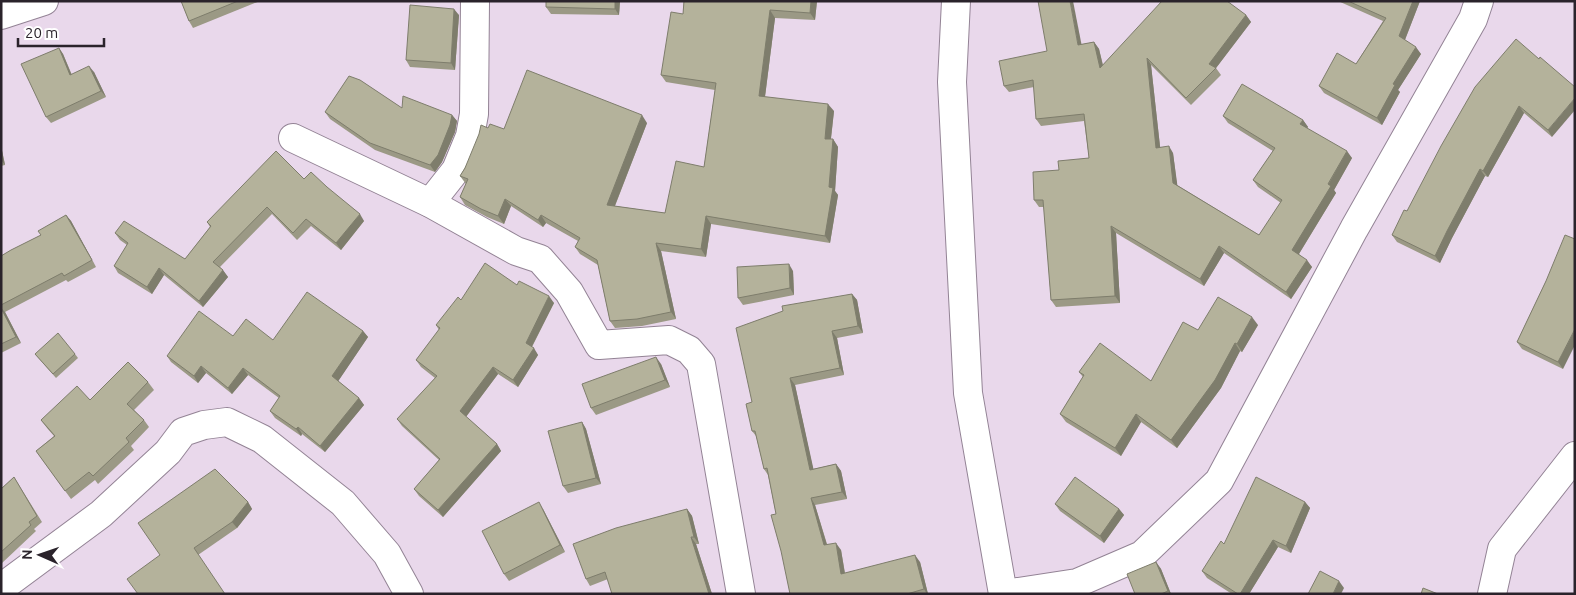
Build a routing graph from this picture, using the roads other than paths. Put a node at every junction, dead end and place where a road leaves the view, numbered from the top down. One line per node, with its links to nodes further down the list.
1 (44, 1): 5 (street)
2 (475, 1): 7 (street)
3 (956, 1): 12 (street)
4 (1479, 1): 12 (street)
5 (1, 15)
6 (293, 138): 7 (street)
7 (430, 203): 11 (street)
8 (1575, 456): 13 (street)
9 (1, 588): 10 (street)
10 (409, 594)
11 (741, 594)
12 (1004, 594)
13 (1492, 594)

